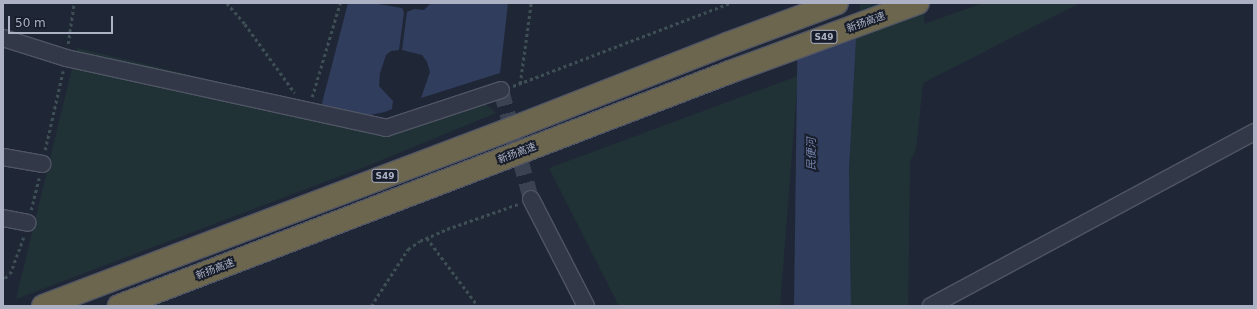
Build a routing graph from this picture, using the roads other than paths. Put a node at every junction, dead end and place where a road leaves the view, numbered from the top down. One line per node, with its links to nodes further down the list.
1 (837, 3): 11 (highway, S49)
2 (918, 3): 12 (highway, 新扬高速 / S49)
3 (3, 38): 4 (street)
4 (501, 90)
5 (1254, 132): 14 (street)
6 (3, 157): 7 (street)
7 (42, 164)
8 (531, 199): 13 (street)
9 (3, 218): 10 (street)
10 (28, 223)
11 (43, 306)
12 (119, 306)
13 (586, 306)
14 (931, 306)

